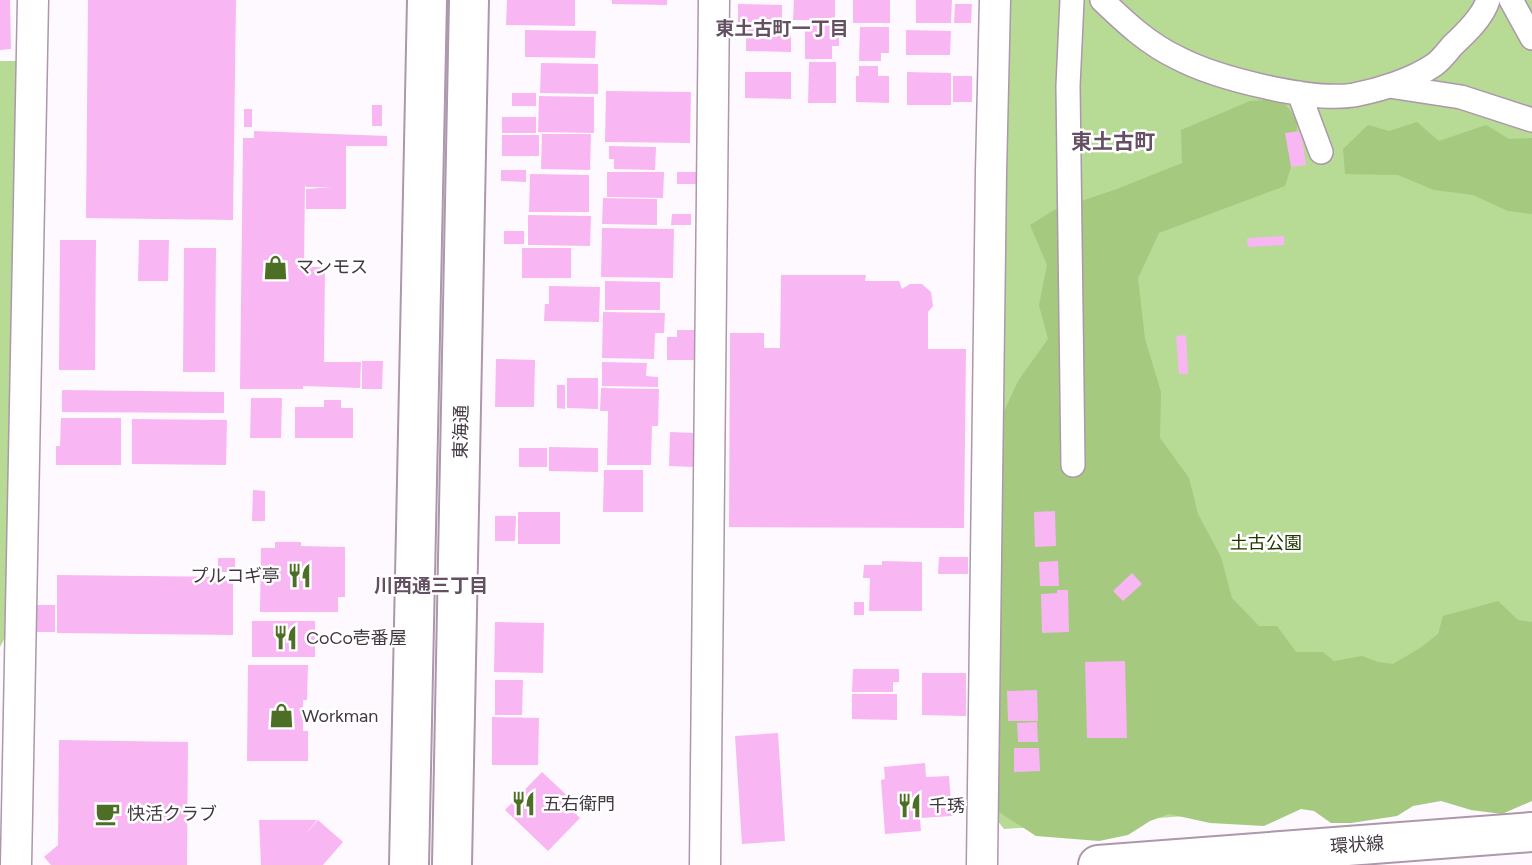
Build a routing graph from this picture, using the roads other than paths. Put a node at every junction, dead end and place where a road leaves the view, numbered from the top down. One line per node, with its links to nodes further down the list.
1 (33, 0): 16 (street)
2 (427, 0): 19 (main road)
3 (469, 0): 20 (main road, 東海通)
4 (714, 0): 21 (street)
5 (995, 0): 22 (street)
6 (1072, 0): 15 (street)
7 (1102, 0): 12 (street)
8 (1488, 0): 11 (street)
9 (1511, 0): 10 (street)
10 (1532, 37)
11 (1384, 86): 12 (street); 13 (street)
12 (1299, 93): 14 (street)
13 (1532, 120)
14 (1321, 152)
15 (1073, 466)
16 (10, 668): 18 (street)
17 (1532, 832): 23 (main road, 環状線)
18 (16, 865)
19 (409, 865)
20 (452, 865)
21 (705, 865)
22 (982, 865)
23 (1098, 865)

